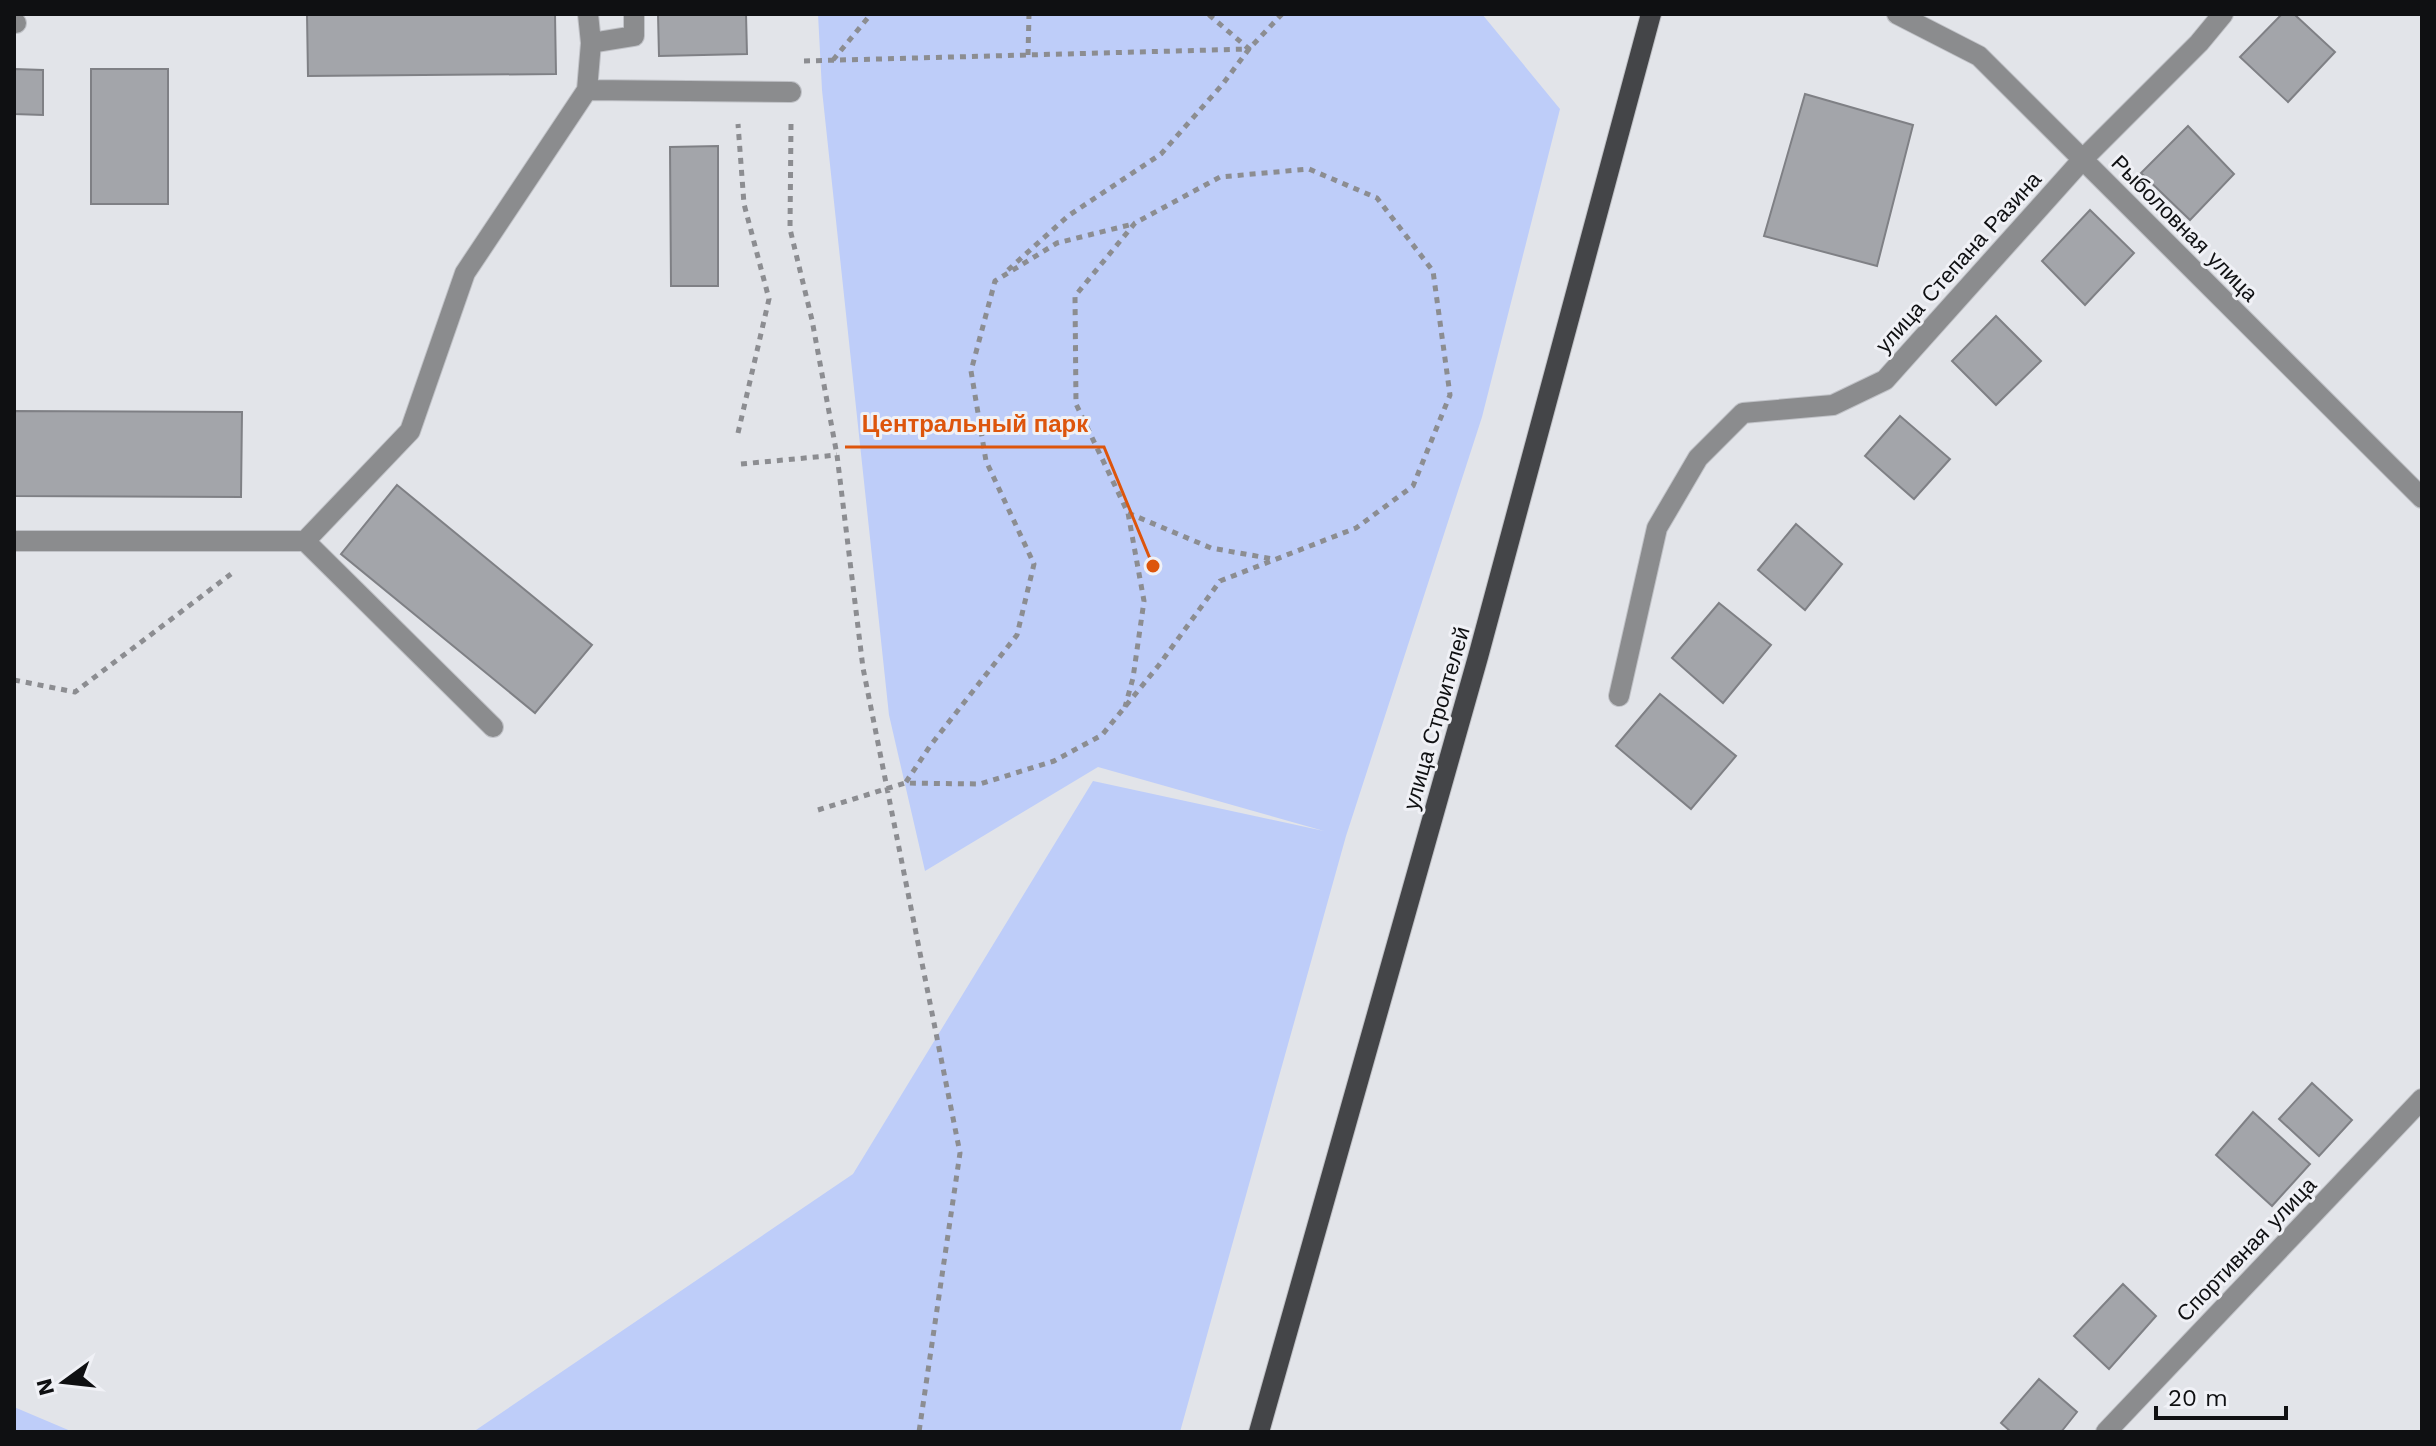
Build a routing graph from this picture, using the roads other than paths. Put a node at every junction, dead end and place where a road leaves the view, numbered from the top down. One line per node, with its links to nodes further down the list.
1 (588, 14): 6 (street)
2 (634, 14): 6 (street)
3 (1651, 14): 16 (main road, улица Строителей)
4 (1897, 14): 9 (street, Рыболовная улица)
5 (2223, 14): 9 (street, улица Степана Разина)
6 (591, 43): 7 (street)
7 (587, 90): 8 (street); 12 (street)
8 (791, 92)
9 (2083, 159): 10 (street, Рыболовная улица); 13 (street, улица Степана Разина)
10 (2422, 498)
11 (14, 541): 12 (street)
12 (305, 541): 14 (street)
13 (1619, 696)
14 (493, 727)
15 (2422, 1099): 17 (street, Спортивная улица)
16 (1259, 1432)
17 (2106, 1432)

